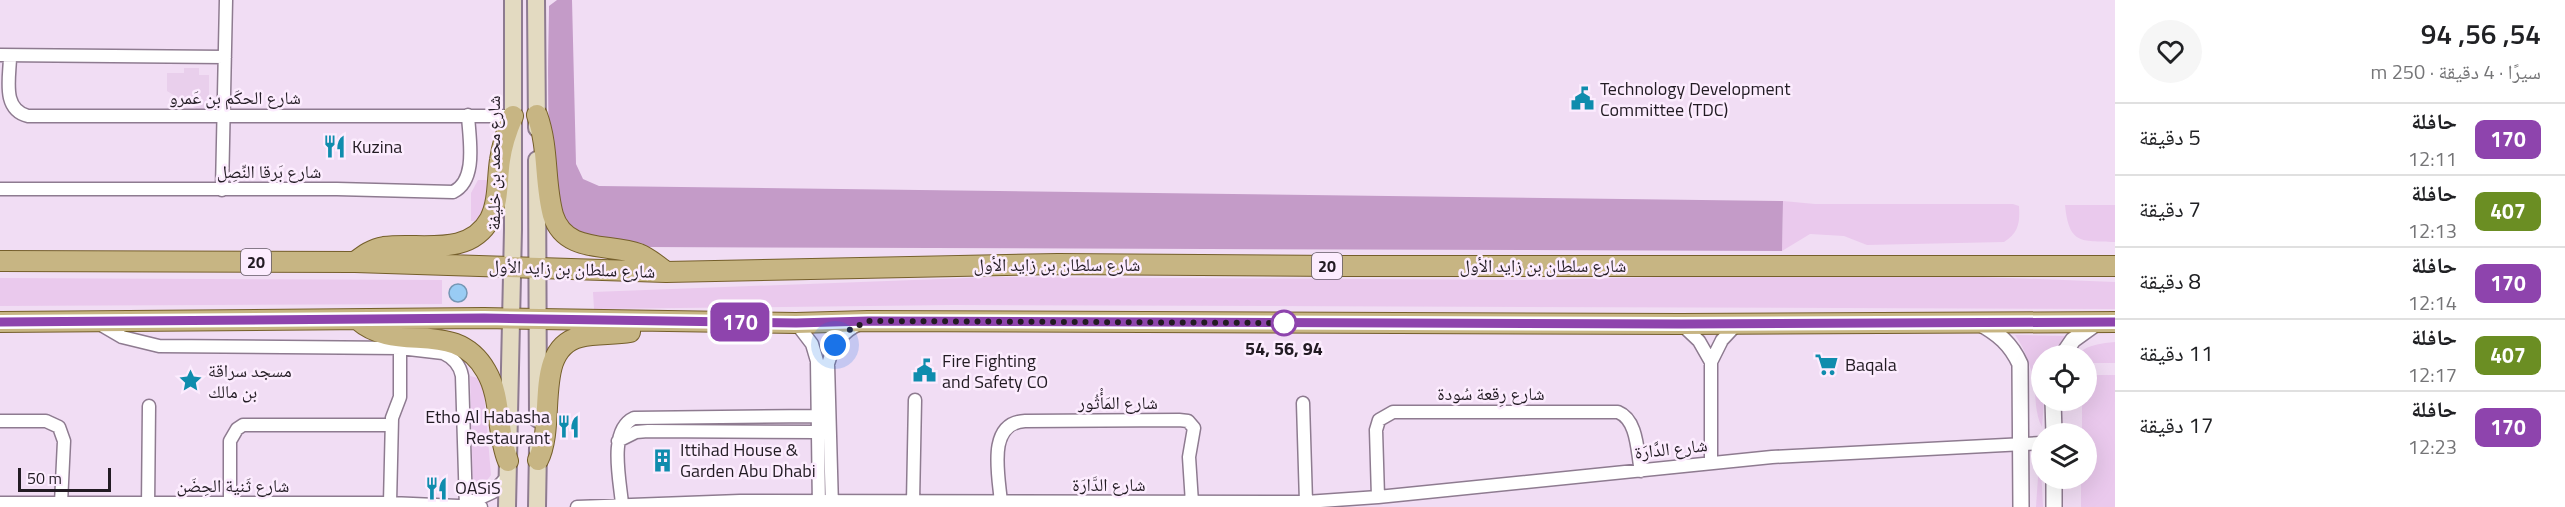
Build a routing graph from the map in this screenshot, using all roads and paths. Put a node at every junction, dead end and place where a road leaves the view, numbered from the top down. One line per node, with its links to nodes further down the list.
1 (226, 0): 5 (street)
2 (513, 0): 9 (main road, شارع محمد بن خليفة)
3 (536, 0): 7 (main road)
4 (5, 56): 5 (street); 8 (street, شارع الحكَم بن عَمرو)
5 (225, 57): 8 (street)
6 (468, 115): 8 (street, شارع الحكَم بن عَمرو); 9 (street, شارع الحكَم بن عَمرو); 11 (street, شارع بَرقا النِّصِل)
7 (537, 115): 16 (main road); 17 (main road)
8 (223, 116): 11 (street)
9 (513, 116): 13 (main road); 15 (main road, شارع محمد بن خليفة)
10 (0, 189): 11 (street, شارع بَرقا النِّصِل)
11 (222, 190)
12 (0, 261): 13 (main road, شارع سلطان بن زايد الأول / 20)
13 (355, 262): 15 (main road, شارع سلطان بن زايد الأول / 20)
14 (2115, 266): 17 (main road, شارع سلطان بن زايد الأول / 20)
15 (512, 268): 16 (main road, شارع سلطان بن زايد الأول / 20); 18 (main road, شارع محمد بن خليفة)
16 (538, 269): 17 (main road, شارع سلطان بن زايد الأول / 20); 20 (main road)
17 (666, 272)
18 (511, 319): 19 (main road); 20 (main road); 33 (main road, شارع محمد بن خليفة)
19 (358, 320): 23 (main road); 47 (main road)
20 (538, 320): 21 (main road); 34 (main road)
21 (659, 321): 27 (main road); 45 (main road)
22 (0, 322): 23 (main road)
23 (97, 322): 31 (street)
24 (864, 322): 27 (main road); 29 (main road); 61 (street)
25 (1739, 322): 28 (main road); 29 (main road); 32 (street)
26 (2107, 322): 28 (main road); 30 (street)
27 (796, 323): 38 (street)
28 (1979, 323): 43 (street)
29 (1681, 324): 32 (street)
30 (2070, 345)
31 (400, 348): 40 (street); 63 (street)
32 (1711, 362): 46 (street)
33 (509, 368): 34 (main road); 47 (main road, شارع محمد بن خليفة)
34 (538, 370): 45 (main road)
35 (915, 400): 51 (street)
36 (1302, 404): 52 (street)
37 (148, 406): 62 (street)
38 (817, 417): 41 (street); 42 (street)
39 (0, 421): 54 (street)
40 (392, 425): 55 (street); 58 (street)
41 (817, 432): 42 (street); 60 (street)
42 (618, 441): 59 (street)
43 (2020, 442): 44 (street, شارع الدَّارَة); 46 (street, شارع الدَّارَة); 68 (street)
44 (2031, 442)
45 (538, 459): 66 (main road)
46 (1711, 462): 48 (street, شارع الدَّارَة)
47 (508, 468): 63 (street, شارع ثَنية الحِضَن); 65 (main road, شارع محمد بن خليفة)
48 (1641, 471): 50 (street, شارع الدَّارَة); 50 (street, شارع رِقعة سُودة)
49 (2054, 489): 69 (street)
50 (1378, 497): 52 (street, شارع الدَّارَة)
51 (914, 502): 56 (street, شارع الدَّارَة); 61 (street, شارع الدَّارَة)
52 (1305, 502): 57 (street, شارع الدَّارَة)
53 (0, 503): 54 (street, شارع ثَنية الحِضَن)
54 (61, 503): 62 (street, شارع ثَنية الحِضَن)
55 (390, 503): 58 (street, شارع ثَنية الحِضَن); 63 (street, شارع ثَنية الحِضَن)
56 (1000, 503): 57 (street, شارع الدَّارَة); 57 (street, شارع المَأْثُور)
57 (1192, 503)
58 (230, 504): 62 (street, شارع ثَنية الحِضَن)
59 (622, 504): 60 (street, شارع الدَّارَة); 67 (street, شارع الدَّارَة)
60 (819, 504): 61 (street, شارع الدَّارَة)
61 (832, 504)
62 (148, 506)
63 (466, 506): 64 (street, شارع ثَنية الحِضَن)
64 (481, 507)
65 (507, 507)
66 (537, 507)
67 (577, 507)
68 (2021, 507)
69 (2054, 507)

